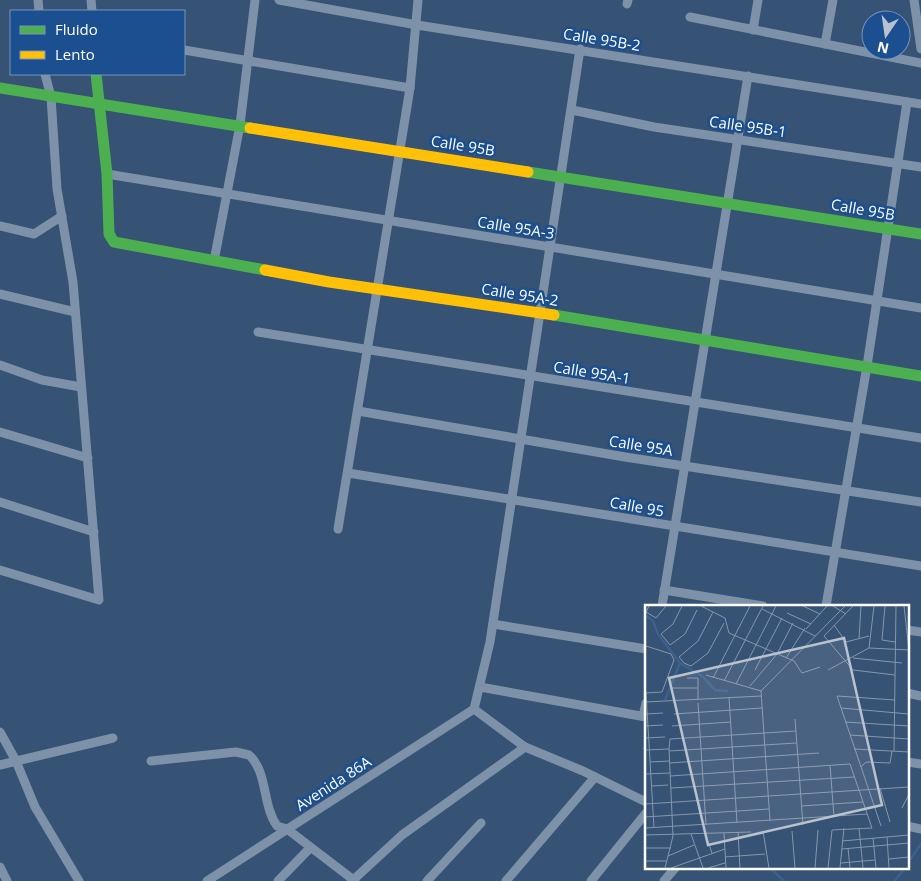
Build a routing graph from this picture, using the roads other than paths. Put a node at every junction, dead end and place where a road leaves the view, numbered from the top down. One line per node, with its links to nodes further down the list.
1 (255, 0): 14 (street)
2 (279, 0): 8 (street, Calle 95B-2)
3 (418, 0): 8 (street)
4 (758, 0): 9 (street)
5 (833, 0): 10 (street)
6 (914, 0): 11 (street)
7 (690, 17): 9 (street)
8 (417, 25): 13 (street, Calle 95B-2); 20 (street)
9 (753, 30): 10 (street)
10 (825, 44): 15 (street)
11 (921, 49)
12 (185, 50): 14 (street)
13 (580, 50): 18 (street, Calle 95B-2); 25 (street)
14 (248, 60): 20 (street); 26 (street)
15 (921, 63)
16 (45, 75): 21 (street)
17 (96, 75): 23 (street)
18 (748, 76): 22 (street, Calle 95B-2); 27 (street)
19 (0, 88): 21 (street, Calle 95B)
20 (410, 88): 28 (street)
21 (51, 97): 23 (street, Calle 95B); 35 (street)
22 (908, 102): 24 (street, Calle 95B-2); 29 (street)
23 (99, 104): 26 (street, Calle 95B); 31 (street)
24 (921, 104)
25 (572, 110): 27 (street, Calle 95B-1); 32 (street)
26 (240, 125): 28 (street, Calle 95B); 33 (street)
27 (737, 138): 29 (street, Calle 95B-1); 34 (street)
28 (400, 151): 32 (street, Calle 95B); 36 (street)
29 (897, 162): 30 (street, Calle 95B-1); 38 (street)
30 (921, 167)
31 (107, 174): 33 (street, Calle 95A-3); 41 (street, Calle 95A-2)
32 (562, 176): 34 (street, Calle 95B); 40 (street)
33 (228, 194): 36 (street, Calle 95A-3); 41 (street)
34 (726, 202): 38 (street, Calle 95B); 42 (street)
35 (62, 216): 37 (street); 47 (street)
36 (389, 221): 40 (street, Calle 95A-3); 43 (street)
37 (0, 226)
38 (888, 228): 39 (street, Calle 95B); 45 (street)
39 (921, 234)
40 (549, 247): 42 (street, Calle 95A-3); 48 (street)
41 (214, 261): 43 (street, Calle 95A-2)
42 (716, 274): 45 (street, Calle 95A-3); 50 (street)
43 (377, 289): 48 (street, Calle 95A-2); 51 (street)
44 (0, 294): 47 (street)
45 (878, 300): 46 (street, Calle 95A-3); 53 (street)
46 (921, 308)
47 (75, 312): 56 (street)
48 (540, 312): 50 (street, Calle 95A-2); 54 (street)
49 (258, 332): 51 (street, Calle 95A-1)
50 (704, 339): 53 (street, Calle 95A-2); 57 (street)
51 (368, 350): 54 (street, Calle 95A-1); 58 (street)
52 (0, 365): 56 (street)
53 (867, 366): 55 (street, Calle 95A-2); 59 (street)
54 (529, 376): 57 (street, Calle 95A-1); 61 (street)
55 (921, 376)
56 (81, 387): 63 (street)
57 (694, 402): 59 (street, Calle 95A-1); 64 (street)
58 (358, 411): 61 (street, Calle 95A); 65 (street)
59 (856, 428): 62 (street, Calle 95A-1); 66 (street)
60 (0, 432): 63 (street)
61 (520, 438): 64 (street, Calle 95A); 67 (street)
62 (921, 438)
63 (88, 458): 72 (street)
64 (685, 466): 66 (street, Calle 95A); 70 (street)
65 (348, 473): 67 (street, Calle 95); 71 (street)
66 (845, 489): 69 (street, Calle 95A); 73 (street)
67 (511, 499): 70 (street, Calle 95); 80 (street)
68 (0, 502): 72 (street)
69 (921, 502)
70 (674, 527): 73 (street, Calle 95); 76 (street)
71 (338, 529)
72 (94, 532): 75 (street)
73 (835, 552): 74 (street, Calle 95); 79 (street)
74 (921, 566)
75 (0, 570)
76 (664, 590): 77 (street); 78 (street)
77 (662, 605)
78 (758, 605)
79 (826, 605)
80 (493, 624): 83 (street); 84 (street)
81 (908, 630): 82 (street)
82 (921, 632)
83 (645, 649)
84 (480, 687): 87 (street); 88 (street)
85 (908, 693): 86 (street)
86 (921, 696)
87 (474, 709): 91 (street); 102 (street, Avenida 86A)
88 (645, 716)
89 (0, 732): 92 (street)
90 (114, 738): 92 (street)
91 (525, 747): 97 (street); 111 (street)
92 (16, 761): 96 (street); 108 (street)
93 (151, 761): 102 (street)
94 (908, 762): 95 (street)
95 (921, 764)
96 (0, 765)
97 (595, 777): 98 (street); 113 (street)
98 (645, 802)
99 (645, 814): 114 (street)
100 (481, 823): 112 (street)
101 (908, 826): 103 (street)
102 (287, 829): 104 (street); 109 (street, Avenida 86A)
103 (921, 829)
104 (310, 848): 110 (street); 111 (street)
105 (0, 868): 107 (street)
106 (675, 868): 115 (street)
107 (7, 881)
108 (79, 881)
109 (207, 881)
110 (278, 881)
111 (354, 881)
112 (427, 881)
113 (506, 881)
114 (591, 881)
115 (664, 881)

